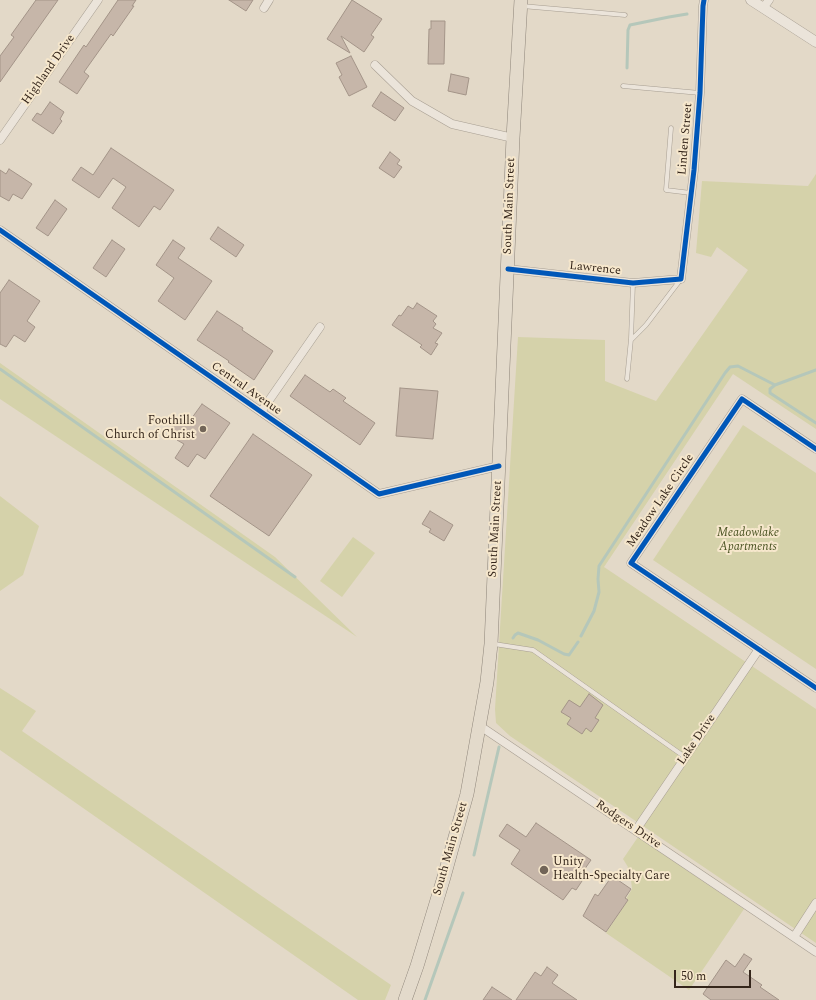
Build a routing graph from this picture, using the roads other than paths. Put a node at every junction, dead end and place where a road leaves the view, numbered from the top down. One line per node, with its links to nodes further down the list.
1 (98, 0): 15 (street, Highland Drive)
2 (269, 0): 7 (street)
3 (704, 0): 12 (street, Linden Street)
4 (751, 0): 6 (street)
5 (520, 3): 8 (lane); 14 (main road, South Main Street)
6 (766, 4): 9 (street)
7 (264, 8)
8 (625, 15)
9 (816, 42)
10 (375, 66): 14 (street)
11 (623, 86): 12 (lane)
12 (700, 93): 16 (street, Linden Street)
13 (671, 128): 16 (lane)
14 (513, 138): 18 (main road, South Main Street)
15 (0, 140)
16 (691, 193): 19 (street, Linden Street)
17 (0, 230): 24 (street, Central Avenue)
18 (508, 269): 20 (street, Lawrence); 26 (main road, South Main Street)
19 (681, 279): 20 (street, Lawrence); 22 (lane)
20 (633, 283): 22 (lane)
21 (320, 327): 24 (street)
22 (632, 339): 23 (lane)
23 (626, 379)
24 (261, 412): 26 (street, Central Avenue)
25 (816, 449): 28 (street, Meadow Lake Circle)
26 (499, 466): 27 (main road, South Main Street)
27 (491, 644): 30 (main road, South Main Street); 31 (lane)
28 (759, 649): 29 (street, Meadow Lake Circle); 31 (street, Lake Drive)
29 (816, 688)
30 (480, 726): 32 (street, Rodgers Drive); 36 (main road, South Main Street)
31 (685, 757): 32 (street, Lake Drive)
32 (636, 830): 34 (street, Rodgers Drive)
33 (816, 903): 34 (street)
34 (794, 937): 35 (street, Rodgers Drive)
35 (816, 952)
36 (405, 1000)

